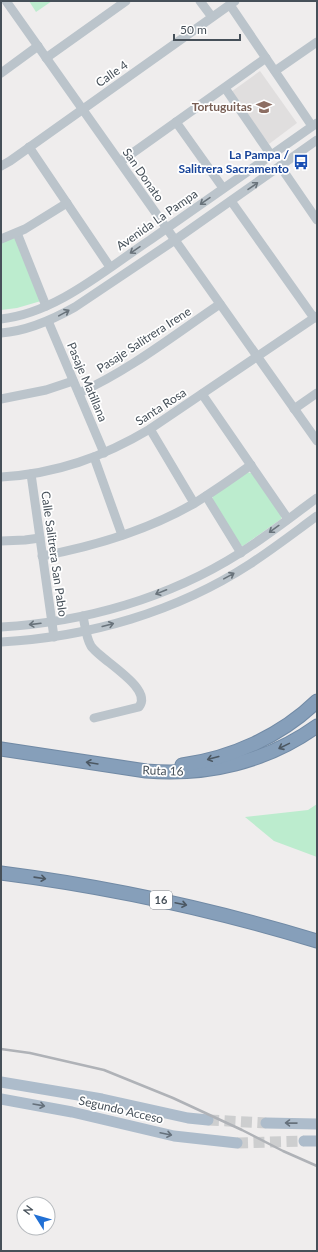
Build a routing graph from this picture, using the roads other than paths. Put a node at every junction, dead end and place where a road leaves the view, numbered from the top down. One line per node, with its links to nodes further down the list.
1 (6, 1): 7 (street, San Donato)
2 (126, 1): 8 (street)
3 (200, 1): 5 (street)
4 (233, 3): 5 (street, Calle 4); 9 (street)
5 (212, 17): 13 (street, Calle 4)
6 (317, 42): 10 (street)
7 (38, 46): 8 (street, San Donato); 11 (street)
8 (46, 58): 13 (street, San Donato)
9 (266, 58): 10 (street); 12 (street)
10 (275, 71): 15 (street)
11 (1, 73)
12 (225, 88): 14 (street); 18 (street)
13 (82, 110): 17 (street, Calle 4); 19 (street, San Donato)
14 (176, 122): 19 (street); 22 (street)
15 (315, 124): 18 (street, Avenida La Pampa)
16 (317, 140): 21 (street)
17 (29, 147): 20 (street, Calle 4); 24 (street)
18 (271, 155): 22 (street, Avenida La Pampa)
19 (120, 162): 26 (street, San Donato)
20 (1, 166)
21 (280, 166): 23 (street, one-way to 21); 25 (street)
22 (223, 188): 26 (street, Avenida La Pampa, one-way to 26)
23 (231, 201): 29 (street); 33 (street)
24 (67, 203): 27 (street); 30 (street)
25 (317, 220)
26 (167, 228): 29 (street, San Donato); 30 (street, Avenida La Pampa, one-way to 30)
27 (17, 233): 28 (street); 32 (street)
28 (1, 239)
29 (175, 240): 31 (street, San Donato); 35 (street, one-way to 29)
30 (110, 267): 32 (street, Avenida La Pampa)
31 (220, 304): 37 (street, San Donato); 39 (street, Pasaje Salitrera Irene)
32 (46, 306): 34 (street, Avenida La Pampa)
33 (315, 317): 37 (street, Santa Rosa)
34 (1, 319)
35 (48, 321): 36 (street); 38 (street, Pasaje Matillana)
36 (1, 333)
37 (258, 357): 41 (street, Santa Rosa); 43 (street, San Donato)
38 (74, 381): 39 (street, Pasaje Matillana); 42 (street)
39 (79, 393): 46 (street, Pasaje Matillana)
40 (317, 393): 43 (street)
41 (202, 394): 44 (street, Santa Rosa); 48 (street)
42 (1, 399)
43 (294, 409): 45 (street, San Donato)
44 (150, 429): 46 (street, Santa Rosa); 53 (street)
45 (317, 441)
46 (104, 453): 47 (street, Santa Rosa)
47 (94, 458): 49 (street, Santa Rosa); 56 (street)
48 (251, 465): 51 (street); 55 (street)
49 (31, 474): 50 (street, Santa Rosa); 57 (street, Calle Salitrera San Pablo)
50 (1, 477)
51 (206, 496): 53 (street); 59 (street)
52 (317, 498): 55 (street)
53 (194, 503): 56 (street)
54 (317, 516): 64 (street, one-way to 54)
55 (288, 519): 59 (street, one-way to 59)
56 (122, 535): 60 (street)
57 (40, 538): 58 (street); 60 (street, Calle Salitrera San Pablo)
58 (1, 541)
59 (241, 552): 61 (street, one-way to 61)
60 (42, 556): 62 (street, Calle Salitrera San Pablo)
61 (82, 616): 62 (street); 64 (street)
62 (52, 622): 63 (street, one-way to 63); 65 (street, Calle Salitrera San Pablo)
63 (1, 627)
64 (86, 631): 65 (street); 68 (street)
65 (54, 637): 66 (street)
66 (1, 642)
67 (317, 701): 71 (highway, one-way to 71)
68 (94, 718)
69 (317, 726): 71 (highway, Ruta 16, one-way to 71)
70 (1, 749): 71 (highway, Ruta 16, one-way to 70)
71 (130, 769)
72 (1, 873): 73 (highway, 16, one-way to 73)
73 (317, 941)
74 (1, 1082): 76 (main road, Segundo Acceso)
75 (1, 1099): 81 (main road, Segundo Acceso, one-way to 81)
76 (208, 1120)
77 (266, 1123): 78 (main road, one-way to 77)
78 (317, 1124)
79 (304, 1141): 80 (main road)
80 (317, 1141)
81 (236, 1143)

